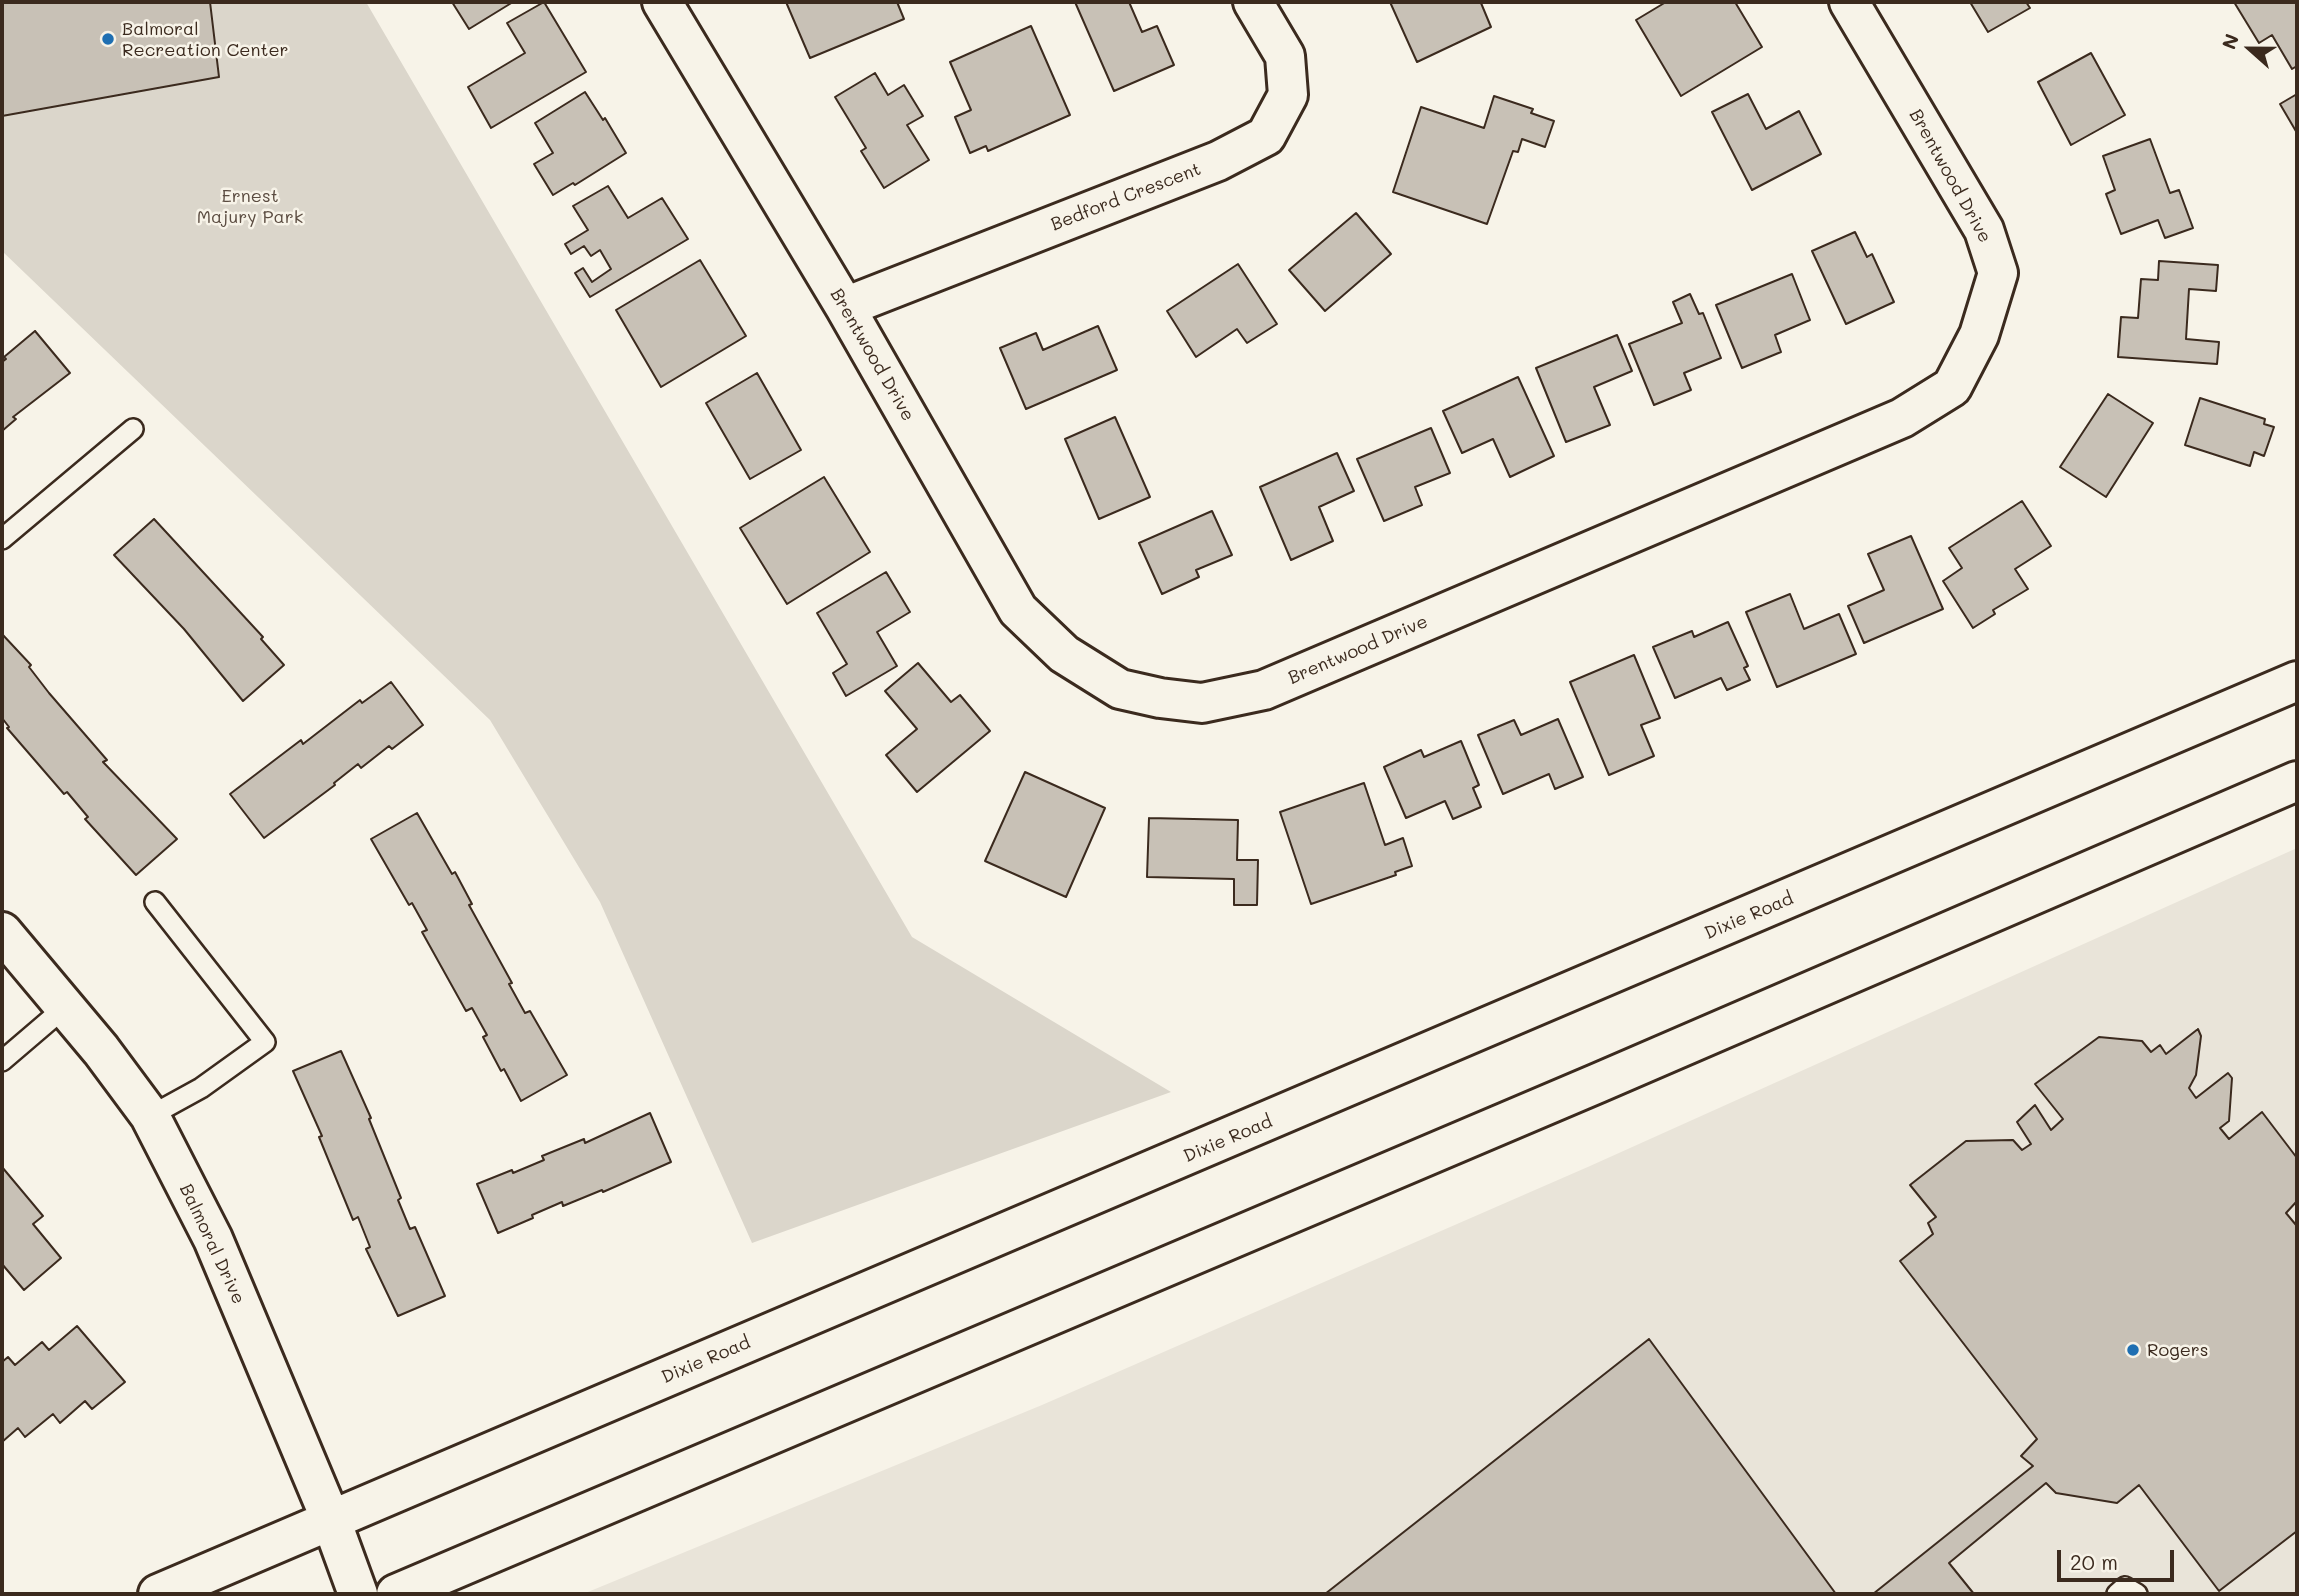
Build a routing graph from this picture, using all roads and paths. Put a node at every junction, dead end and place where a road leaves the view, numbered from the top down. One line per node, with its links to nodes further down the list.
1 (662, 2): 4 (main road, Brentwood Drive)
2 (1253, 2): 4 (main road, Bedford Crescent)
3 (1849, 2): 4 (main road, Brentwood Drive)
4 (845, 307)
5 (132, 429): 6 (lane)
6 (2, 539)
7 (2297, 681): 14 (main road, Dixie Road)
8 (2297, 781): 17 (main road)
9 (155, 902): 13 (lane)
10 (2, 932): 11 (main road, Balmoral Drive)
11 (64, 1008): 12 (lane); 13 (main road, Balmoral Drive)
12 (2, 1061)
13 (150, 1116): 14 (main road, Balmoral Drive)
14 (331, 1520): 15 (main road, Dixie Road); 16 (main road, Balmoral Drive)
15 (158, 1594)
16 (358, 1594)
17 (396, 1594)
18 (2117, 1594): 19 (lane)
19 (2137, 1594)

